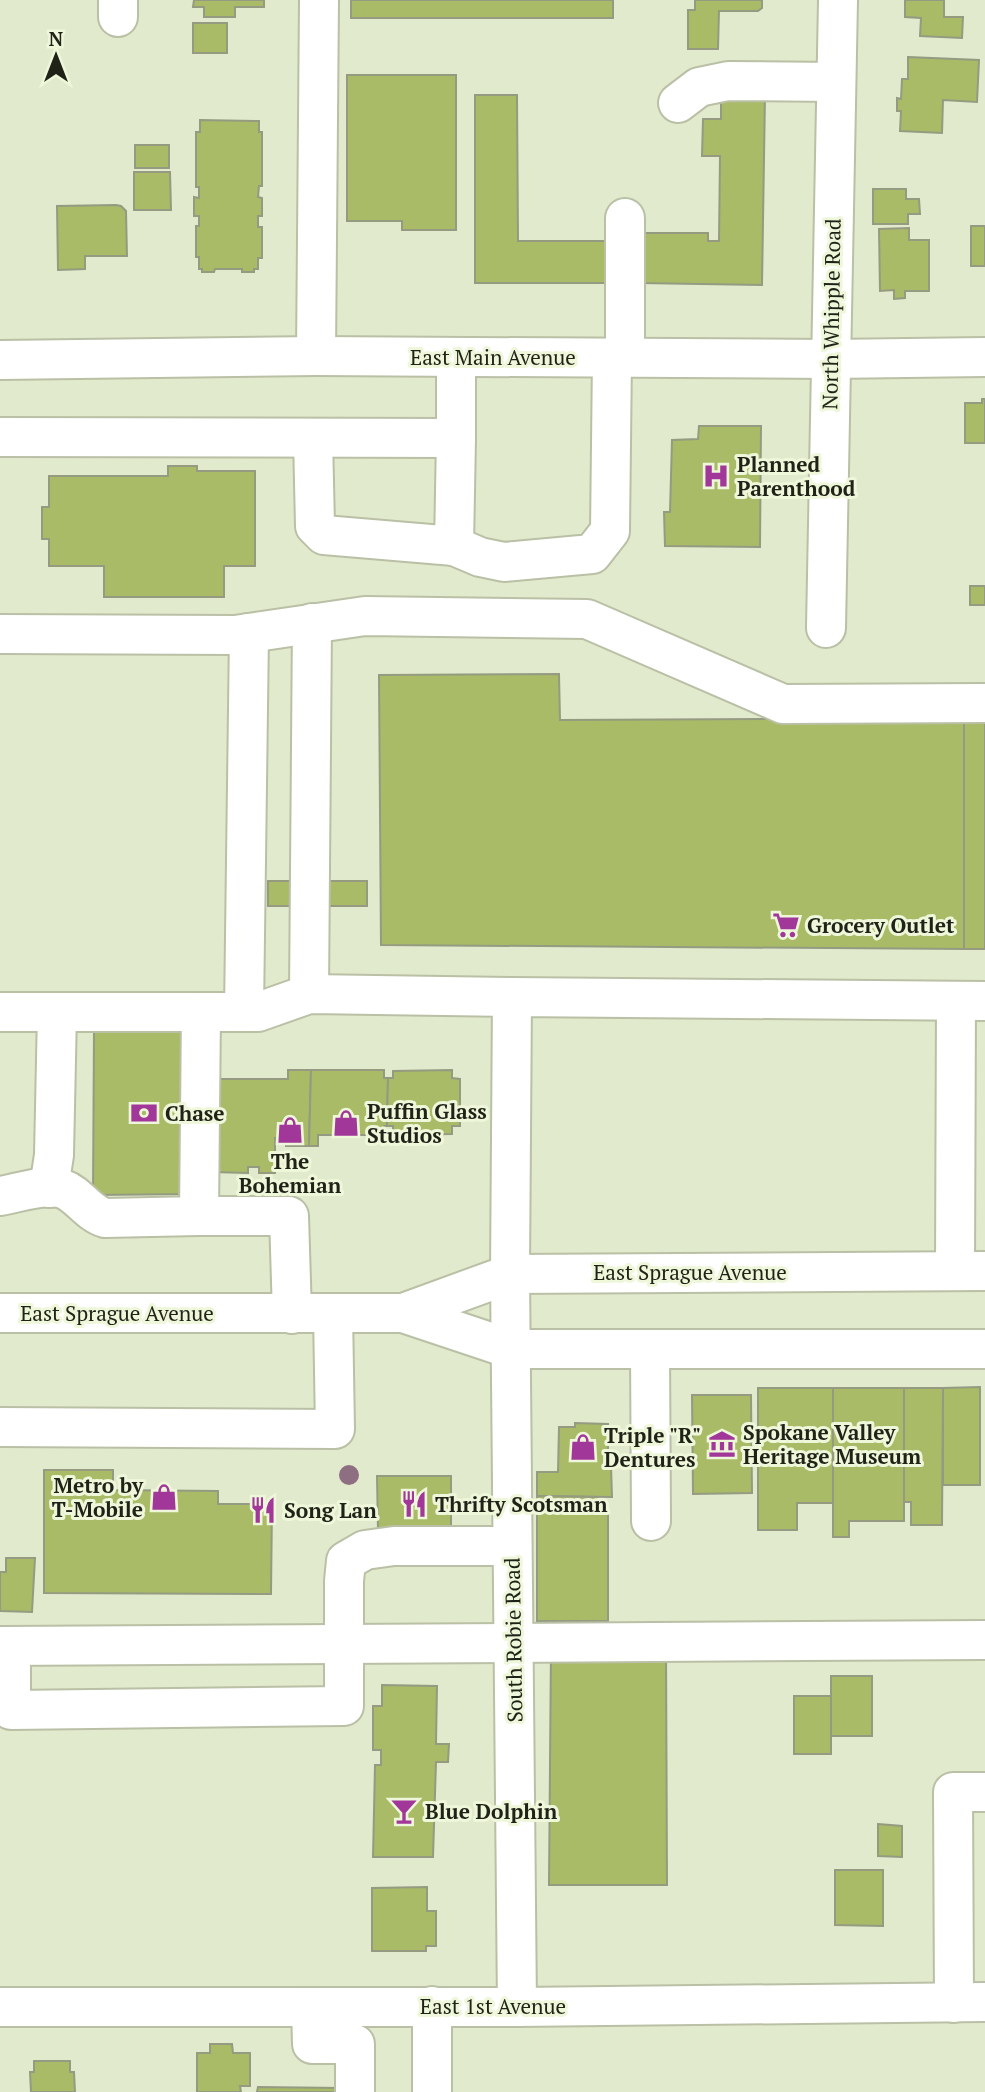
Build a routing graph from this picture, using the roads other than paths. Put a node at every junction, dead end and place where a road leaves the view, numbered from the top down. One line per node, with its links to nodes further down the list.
1 (319, 0): 6 (street)
2 (838, 0): 3 (street, North Whipple Road)
3 (836, 82): 4 (street); 10 (street, North Whipple Road)
4 (678, 103)
5 (625, 218): 9 (street)
6 (316, 356): 7 (street, East Main Avenue); 11 (street, East Main Avenue)
7 (456, 357): 9 (street, East Main Avenue); 14 (street)
8 (985, 357): 10 (street, East Main Avenue)
9 (619, 358): 10 (street, East Main Avenue); 15 (street)
10 (830, 359): 17 (street, North Whipple Road)
11 (0, 360)
12 (0, 437): 13 (street)
13 (313, 438): 14 (street); 15 (street)
14 (456, 438): 15 (street)
15 (454, 546)
16 (312, 623): 18 (street); 20 (street); 21 (street)
17 (826, 628)
18 (249, 633): 19 (street); 27 (street)
19 (0, 634)
20 (985, 703)
21 (309, 994): 22 (street); 27 (street)
22 (512, 997): 23 (street); 32 (street, South Robie Road)
23 (970, 1001): 31 (street)
24 (0, 1012): 25 (street)
25 (57, 1012): 26 (street); 28 (street)
26 (201, 1012): 27 (street); 30 (street)
27 (244, 1012)
28 (49, 1188): 29 (street); 30 (street)
29 (0, 1196)
30 (199, 1216): 36 (street)
31 (970, 1271): 32 (street, East Sprague Avenue)
32 (510, 1274): 35 (street, East Sprague Avenue); 37 (street, South Robie Road)
33 (0, 1313): 36 (street, East Sprague Avenue)
34 (333, 1313): 35 (street, East Sprague Avenue); 36 (street, East Sprague Avenue); 40 (street)
35 (403, 1313): 37 (street, East Sprague Avenue)
36 (292, 1314)
37 (511, 1349): 38 (street, East Sprague Avenue); 42 (street, South Robie Road)
38 (650, 1349): 39 (street, East Sprague Avenue); 41 (street)
39 (985, 1349)
40 (0, 1427)
41 (651, 1521)
42 (512, 1546): 44 (street); 45 (street, South Robie Road)
43 (985, 1640): 45 (street)
44 (345, 1644): 45 (street); 46 (street); 46 (street)
45 (513, 1644): 52 (street, South Robie Road)
46 (6, 1646)
47 (985, 1792): 48 (street)
48 (969, 2003): 52 (street, East 1st Avenue)
49 (432, 2006): 51 (street, East 1st Avenue); 52 (street, East 1st Avenue); 54 (street)
50 (0, 2007): 51 (street, East 1st Avenue)
51 (311, 2007): 53 (street)
52 (517, 2007)
53 (355, 2092)
54 (432, 2092)

